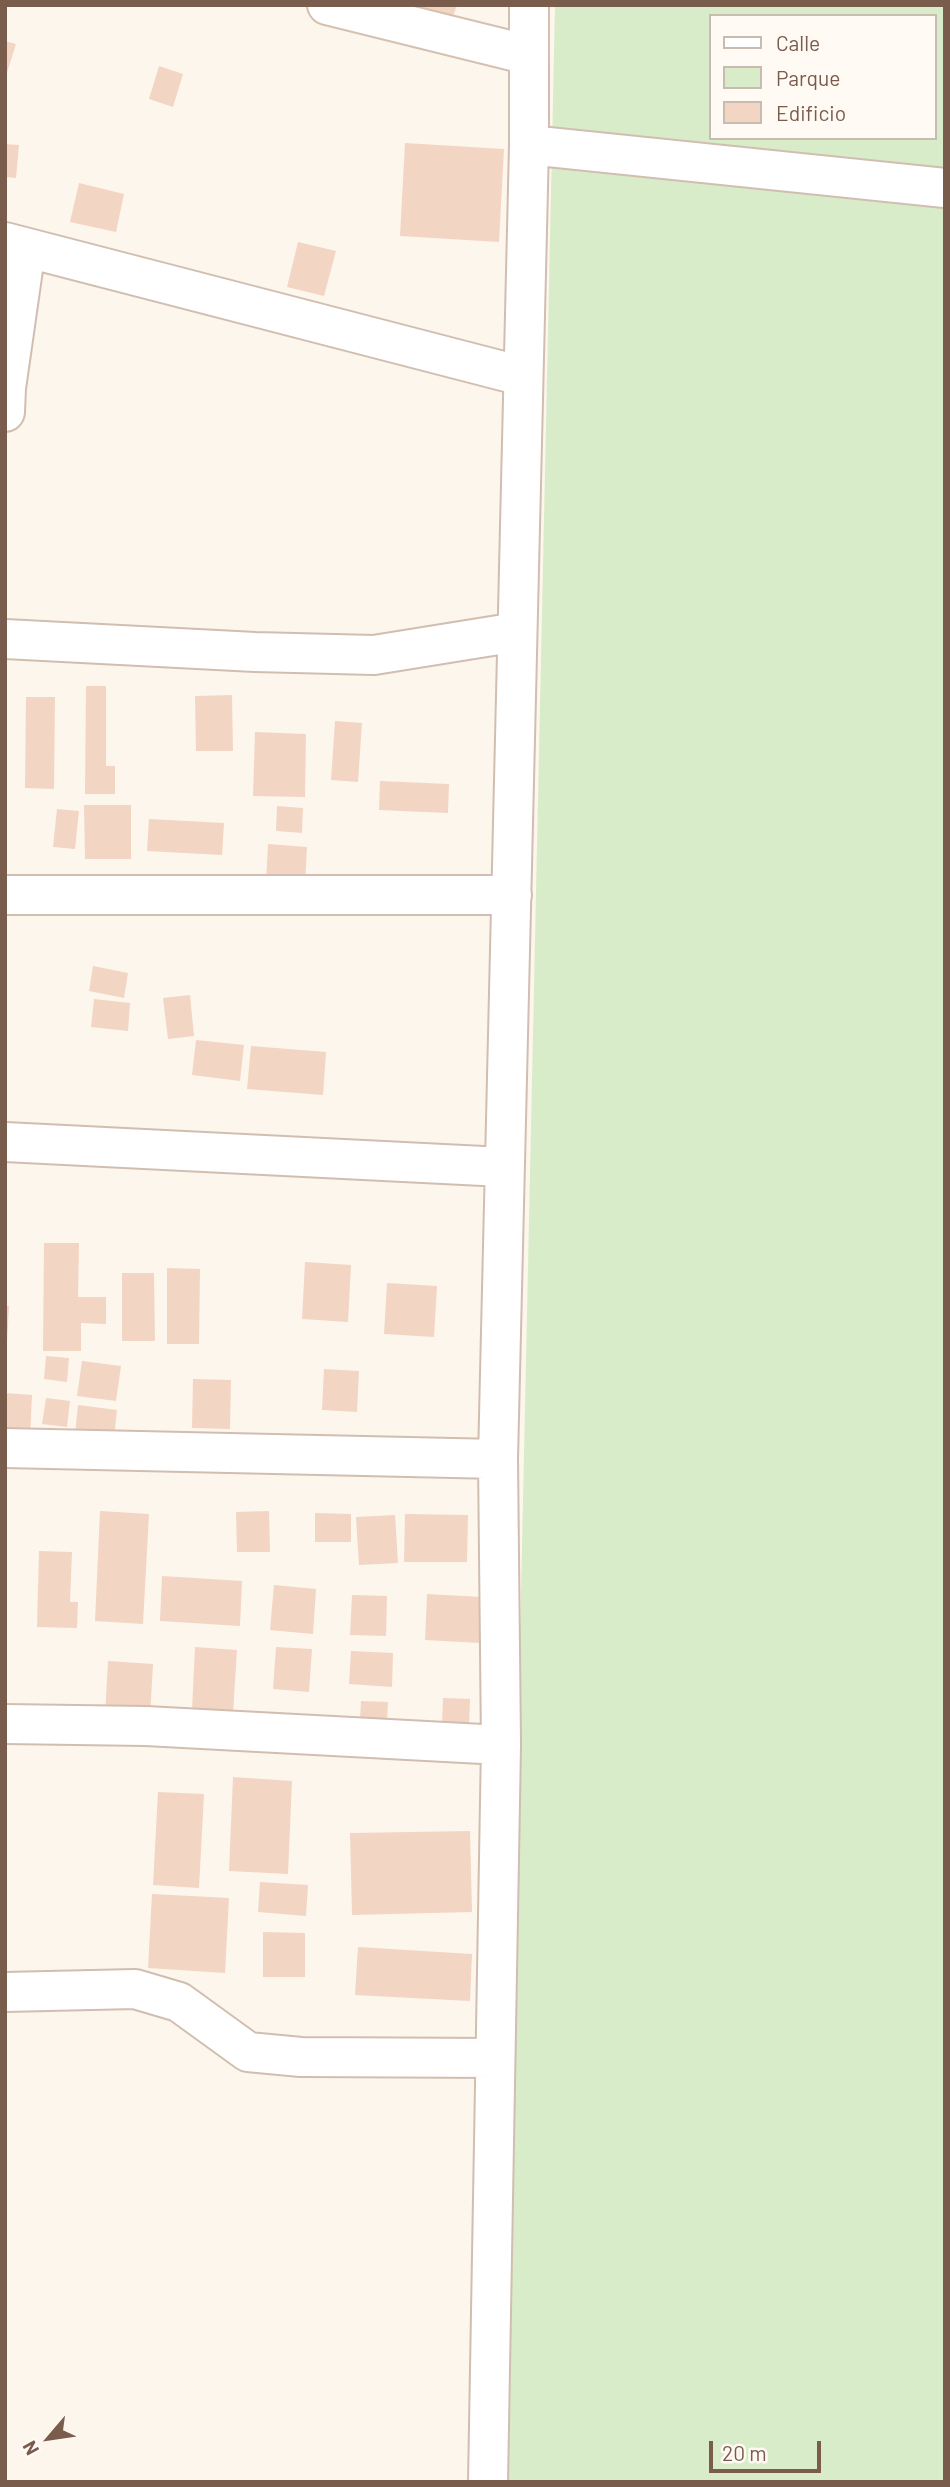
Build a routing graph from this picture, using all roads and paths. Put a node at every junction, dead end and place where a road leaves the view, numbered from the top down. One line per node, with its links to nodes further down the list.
1 (327, 5): 3 (street)
2 (529, 5): 3 (street)
3 (529, 55): 4 (street)
4 (529, 145): 5 (street); 7 (street)
5 (945, 188)
6 (15, 245): 7 (street); 8 (street)
7 (523, 376): 10 (street)
8 (6, 388): 9 (street)
9 (5, 412)
10 (517, 632): 11 (street); 13 (street)
11 (5, 639)
12 (5, 895): 13 (street)
13 (512, 895): 15 (street)
14 (5, 1142): 15 (street)
15 (503, 1167): 17 (street)
16 (5, 1448): 17 (street)
17 (498, 1459): 19 (street)
18 (5, 1724): 19 (street)
19 (501, 1745): 21 (street)
20 (5, 1992): 21 (street)
21 (495, 2058): 22 (street)
22 (488, 2482)

